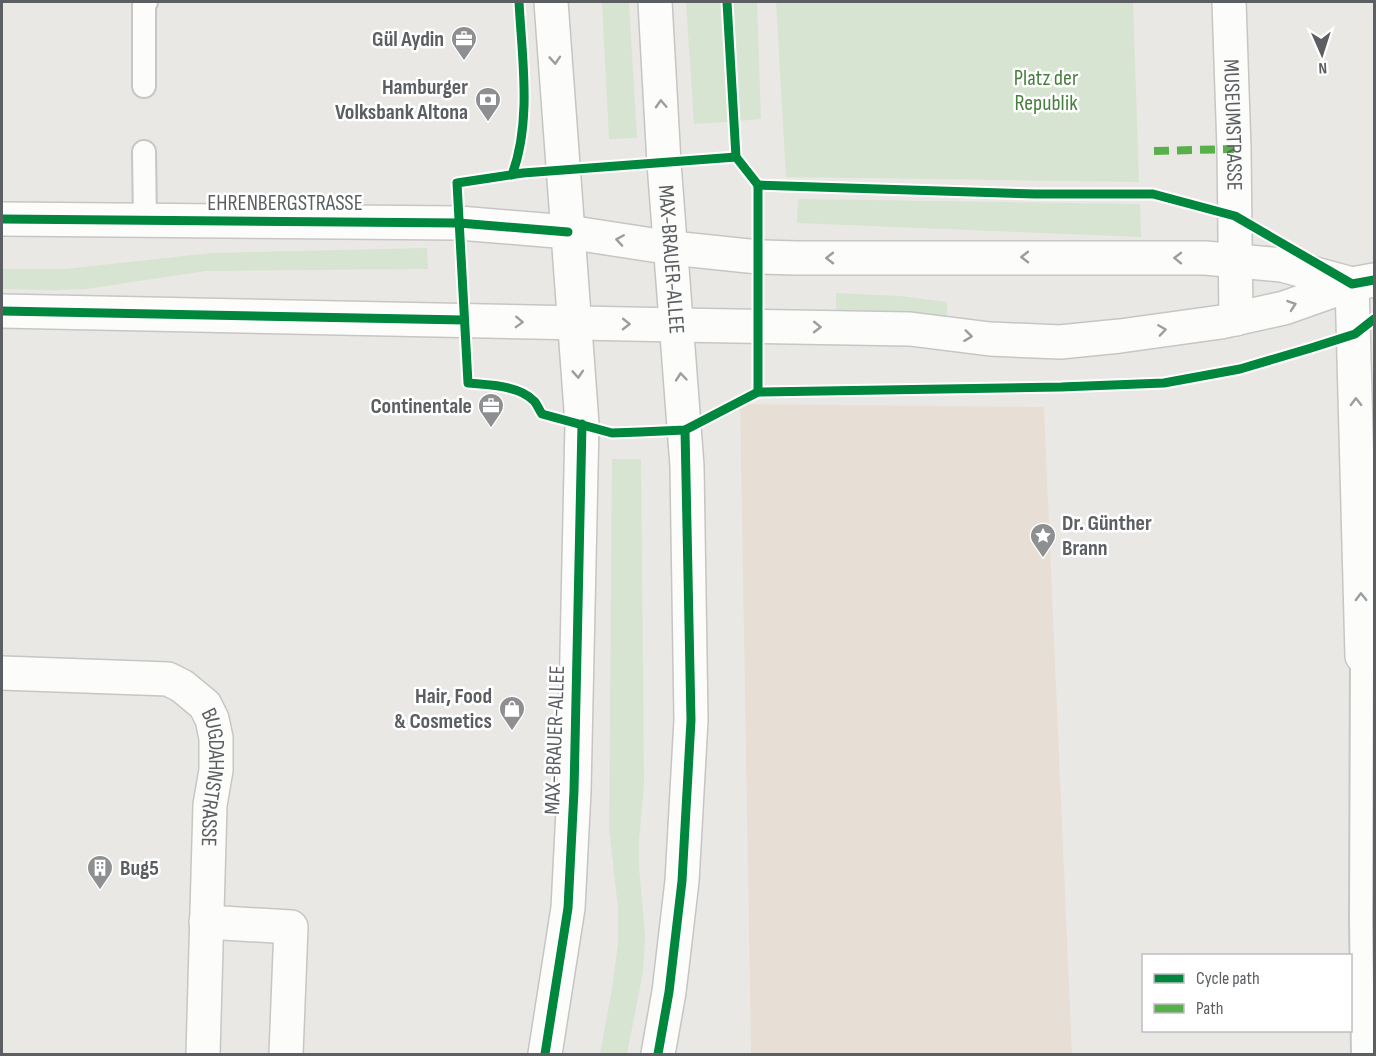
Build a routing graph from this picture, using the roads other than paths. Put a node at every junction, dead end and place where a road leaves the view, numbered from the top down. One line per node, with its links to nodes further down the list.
1 (146, 2): 5 (lane)
2 (551, 2): 9 (street, MAX-BRAUER-ALLEE, one-way to 9)
3 (656, 2): 10 (street, MAX-BRAUER-ALLEE, one-way to 3)
4 (1229, 2): 11 (street, MUSEUMSTRASSE)
5 (144, 86)
6 (144, 152): 8 (lane)
7 (2, 219): 8 (street, EHRENBERGSTRASSE)
8 (145, 222): 9 (street, EHRENBERGSTRASSE)
9 (568, 231): 10 (street, EHRENBERGSTRASSE, one-way to 9); 15 (street, MAX-BRAUER-ALLEE)
10 (672, 248): 11 (street, one-way to 10); 16 (street, MAX-BRAUER-ALLEE)
11 (1236, 259): 12 (street); 14 (street, MUSEUMSTRASSE)
12 (1363, 282): 14 (street, one-way to 12); 17 (street, one-way to 12)
13 (2, 311): 15 (street, one-way to 15)
14 (1236, 319): 16 (street, one-way to 14)
15 (574, 324): 16 (street, one-way to 16); 22 (street, MAX-BRAUER-ALLEE, one-way to 22)
16 (677, 325): 23 (street, MAX-BRAUER-ALLEE, one-way to 16)
17 (1368, 656): 24 (lane)
18 (2, 673): 19 (street, BUGDAHNSTRASSE)
19 (206, 922): 20 (street, BUGDAHNSTRASSE); 21 (street)
20 (203, 1054)
21 (286, 1054)
22 (545, 1054)
23 (658, 1054)
24 (1363, 1054)

